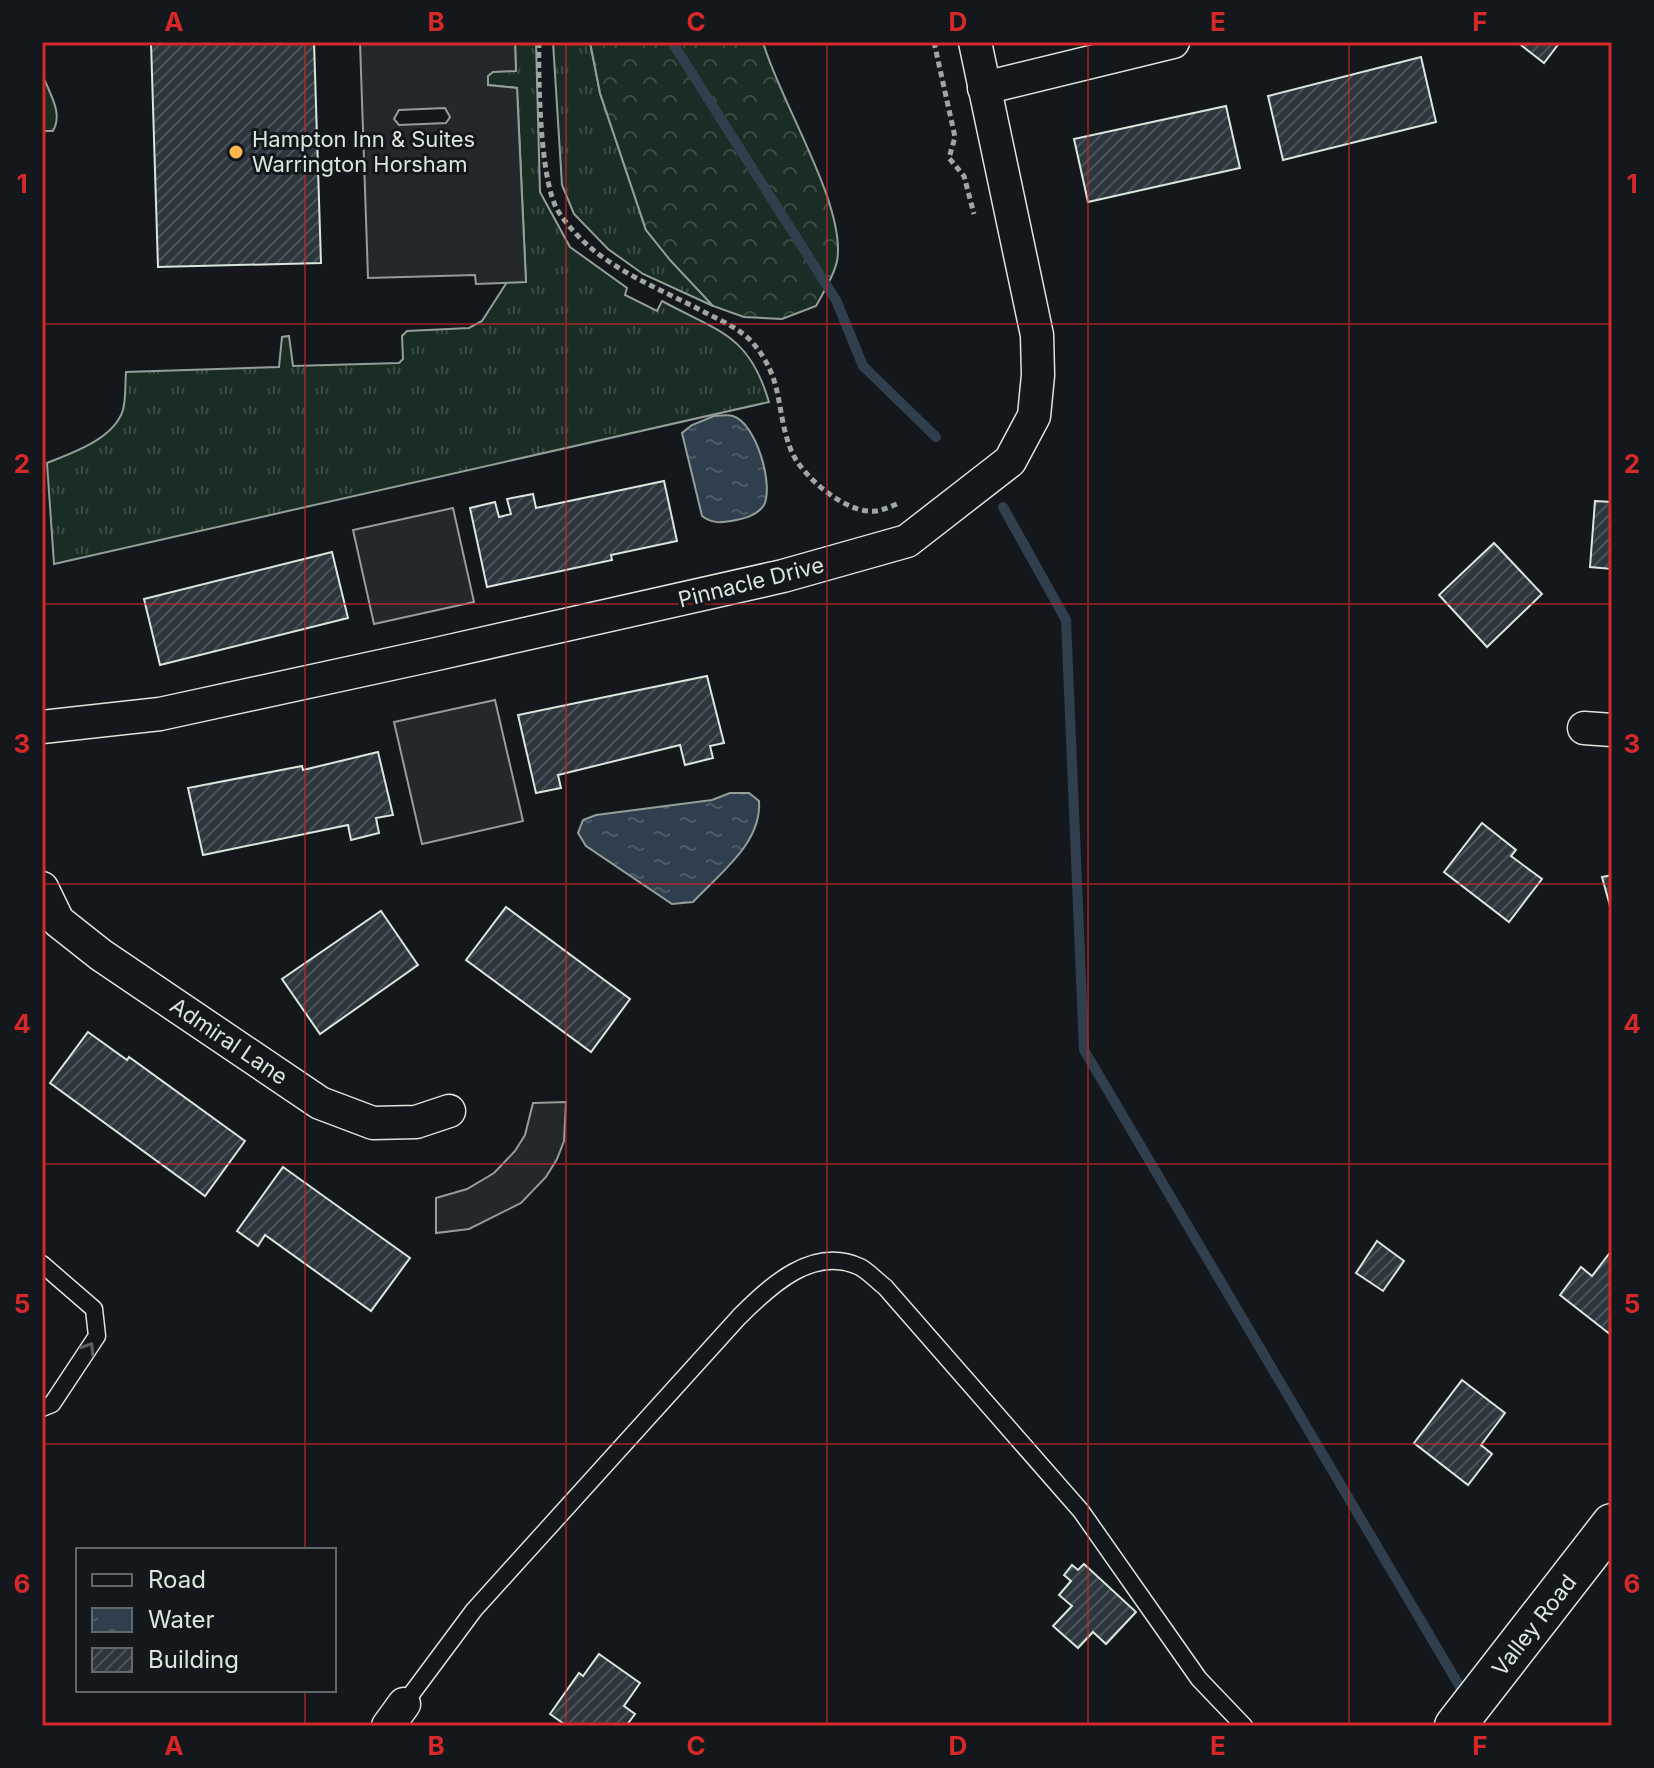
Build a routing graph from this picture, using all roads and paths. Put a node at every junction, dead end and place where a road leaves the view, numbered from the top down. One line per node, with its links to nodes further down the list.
1 (539, 42): 7 (path)
2 (934, 42): 6 (path)
3 (975, 42): 5 (street, Pinnacle Drive)
4 (1173, 42): 5 (street)
5 (984, 88): 8 (street, Pinnacle Drive)
6 (976, 221)
7 (901, 503)
8 (42, 727)
9 (42, 888): 10 (street, Admiral Lane)
10 (449, 1111)
11 (42, 1264): 12 (lane, one-way to 11)
12 (42, 1408)
13 (1612, 1524): 16 (street, Valley Road)
14 (396, 1715): 15 (lane)
15 (1244, 1726)
16 (1455, 1726)

